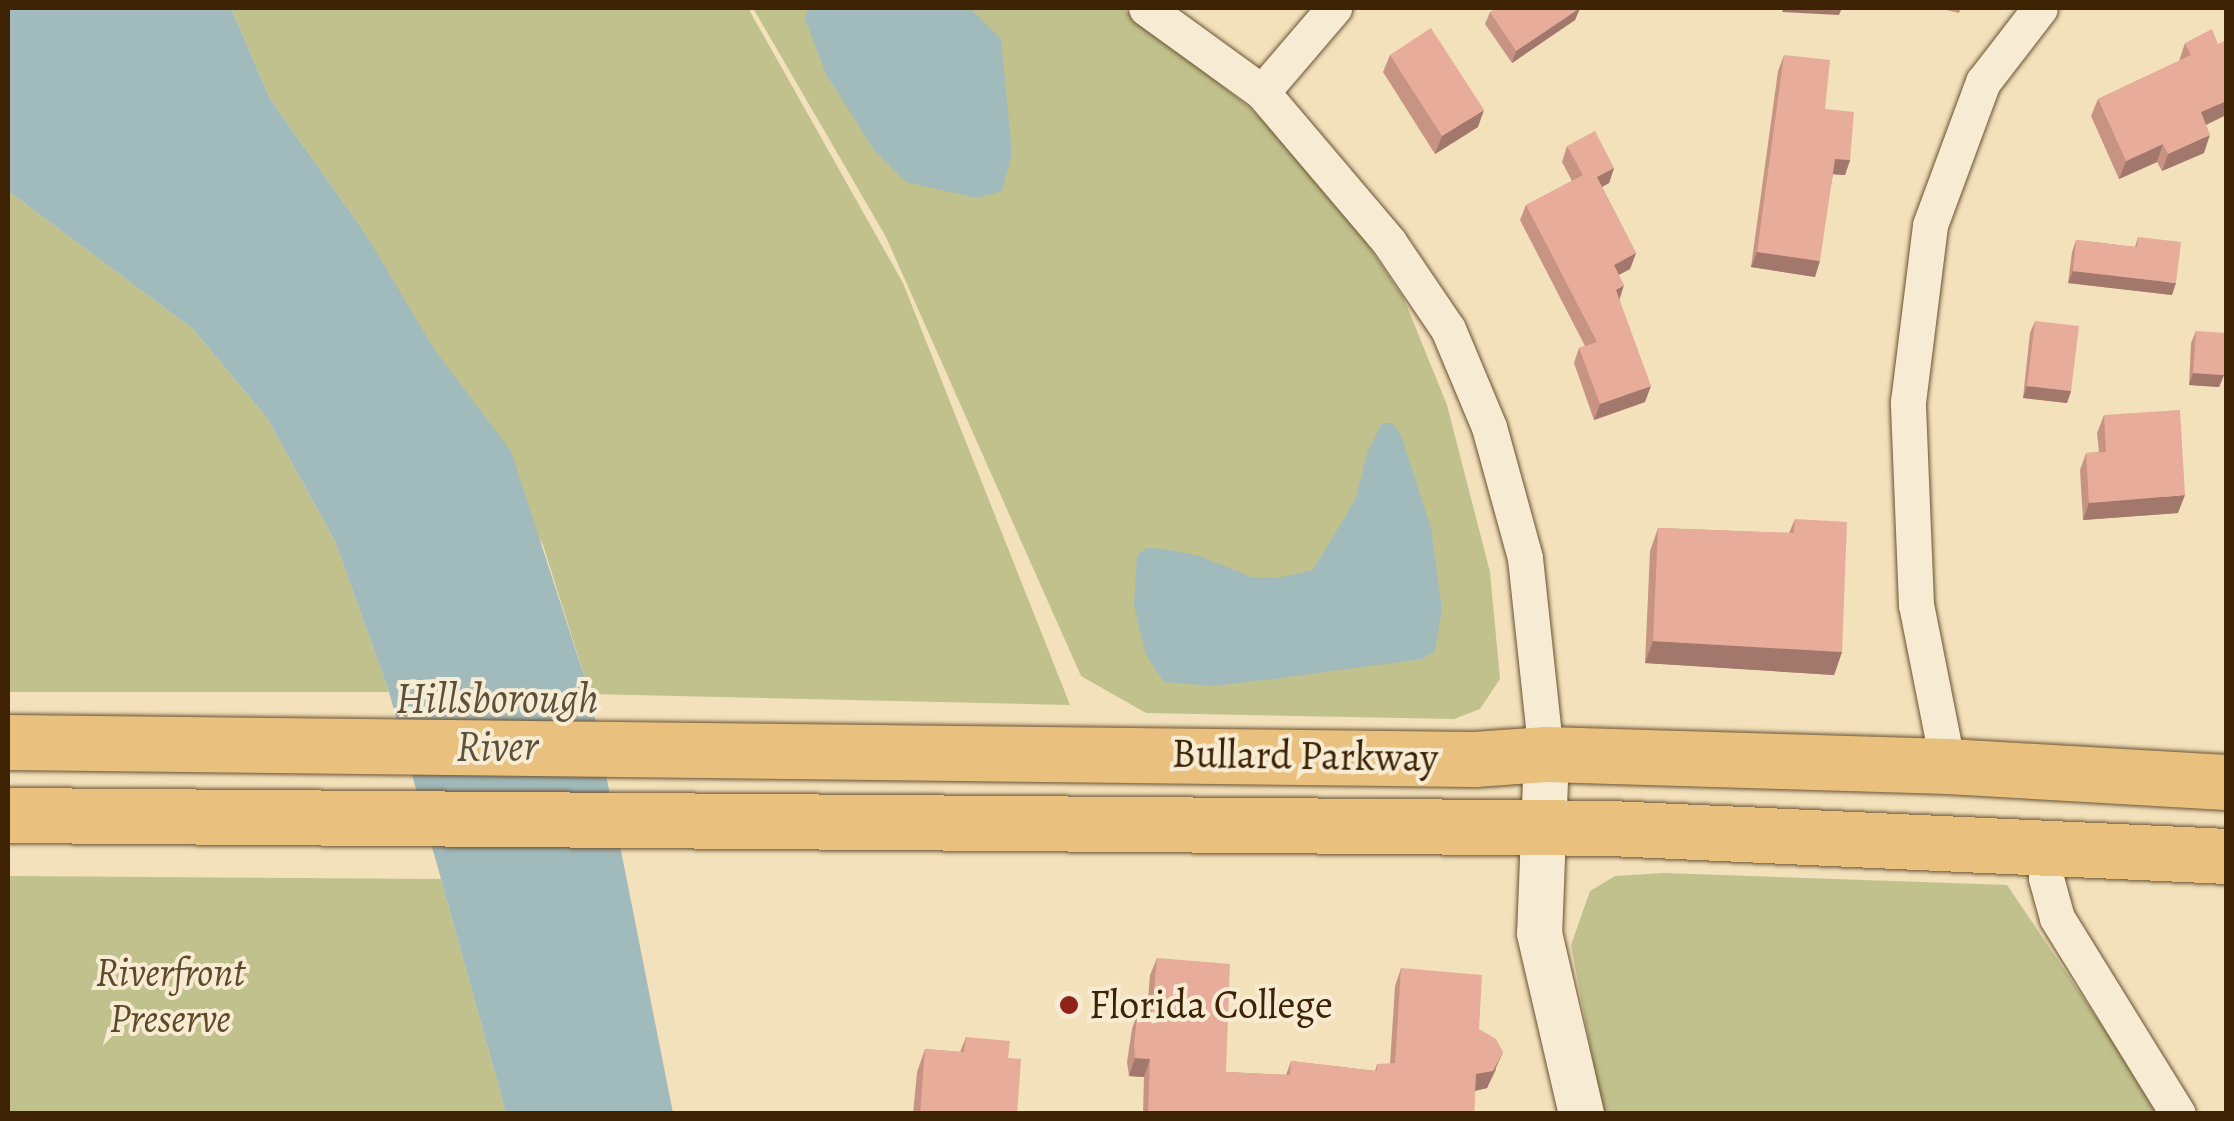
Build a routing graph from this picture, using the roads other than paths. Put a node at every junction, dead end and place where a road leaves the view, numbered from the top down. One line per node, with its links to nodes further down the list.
1 (1146, 8): 4 (street)
2 (1334, 8): 4 (street)
3 (2040, 8): 7 (street)
4 (1262, 92): 6 (street)
5 (8, 742): 6 (main road, Bullard Parkway)
6 (1546, 754): 7 (main road, Bullard Parkway); 10 (street)
7 (1948, 766): 8 (main road, Bullard Parkway)
8 (2226, 782)
9 (8, 815): 10 (main road, Bullard Parkway)
10 (1543, 828): 11 (main road, Bullard Parkway); 13 (street)
11 (2046, 847): 12 (main road, Bullard Parkway); 14 (street)
12 (2226, 856)
13 (1581, 1114)
14 (2178, 1114)

